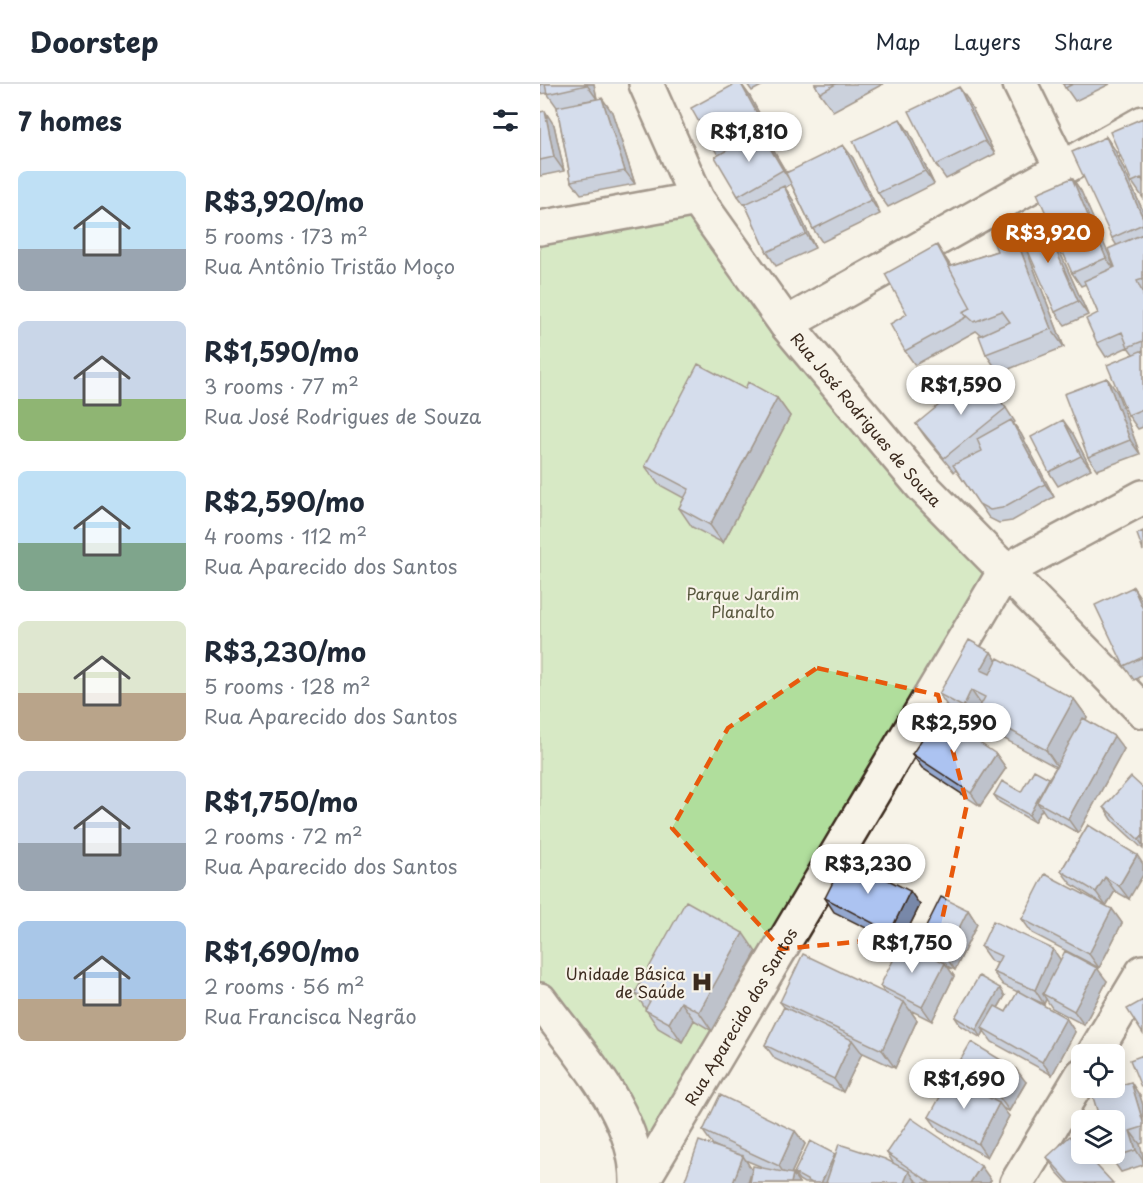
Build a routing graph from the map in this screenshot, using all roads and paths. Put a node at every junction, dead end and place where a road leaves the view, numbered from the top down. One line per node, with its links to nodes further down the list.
1 (646, 84): 5 (street, Rua José Rodrigues de Souza)
2 (1020, 84): 4 (street)
3 (1143, 123): 4 (street)
4 (1061, 167): 7 (street)
5 (697, 199): 6 (street); 7 (street, Rua José Rodrigues de Souza)
6 (540, 228)
7 (786, 324): 9 (street, Rua José Rodrigues de Souza)
8 (1143, 497): 9 (street)
9 (1005, 571): 10 (street, Rua José Rodrigues de Souza); 15 (street, Rua Aparecido dos Santos)
10 (1143, 711)
11 (1143, 972): 13 (street)
12 (540, 1000): 15 (street, Rua Aparecido dos Santos)
13 (1100, 1044)
14 (1071, 1093): 16 (street)
15 (639, 1183)
16 (1017, 1183)

